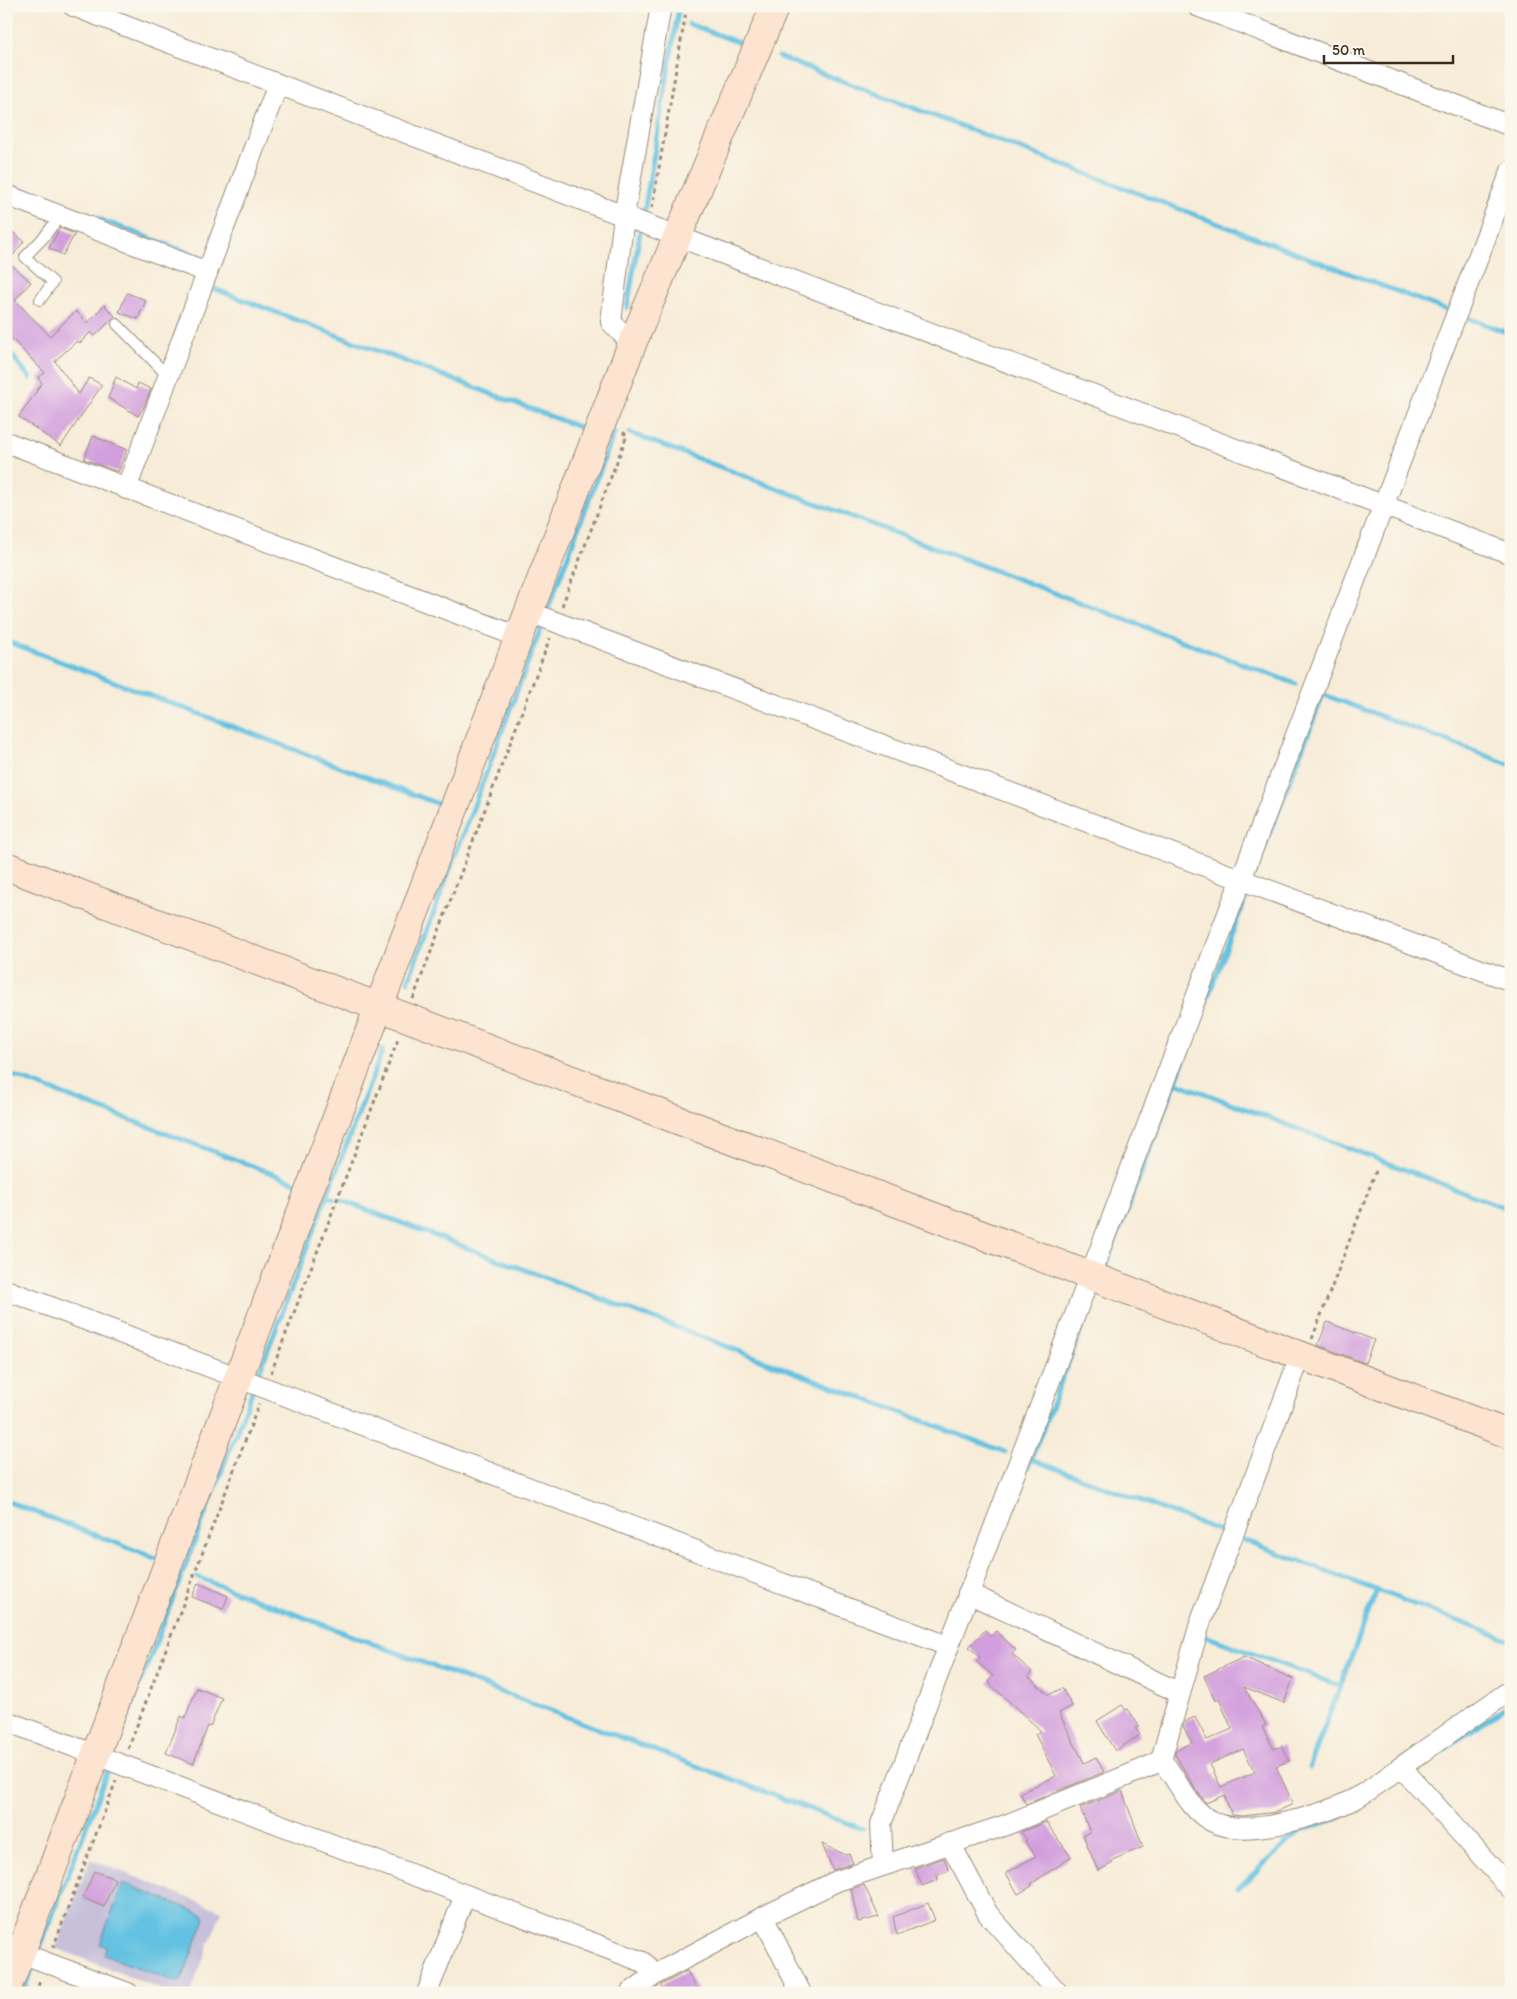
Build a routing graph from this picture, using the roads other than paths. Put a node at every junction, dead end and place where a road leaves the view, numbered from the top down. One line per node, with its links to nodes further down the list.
1 (73, 6): 5 (street)
2 (662, 6): 10 (street)
3 (775, 6): 11 (street)
4 (1197, 6): 6 (street)
5 (278, 84): 10 (street); 12 (street)
6 (1511, 126)
7 (1511, 171): 19 (street)
8 (6, 195): 9 (street)
9 (60, 216): 12 (street); 13 (lane)
10 (639, 222): 11 (street); 15 (street)
11 (677, 236): 15 (street); 19 (street)
12 (207, 272): 16 (street)
13 (40, 300)
14 (117, 324): 16 (lane)
15 (632, 344): 21 (street)
16 (168, 376): 18 (street)
17 (6, 442): 18 (street)
18 (126, 489): 22 (street)
19 (1382, 504): 20 (street); 24 (street)
20 (1511, 554)
21 (528, 612): 22 (street); 24 (street)
22 (519, 637): 26 (street)
23 (6, 866): 26 (street)
24 (1241, 880): 25 (street); 27 (street)
25 (1511, 982)
26 (379, 1008): 27 (street); 30 (street)
27 (1089, 1276): 29 (street); 32 (street)
28 (6, 1290): 30 (street)
29 (1302, 1357): 31 (street); 35 (street)
30 (250, 1383): 33 (street); 37 (street)
31 (1511, 1435)
32 (968, 1593): 33 (street); 35 (street)
33 (948, 1646): 41 (street)
34 (1511, 1690): 39 (street)
35 (1180, 1693): 38 (street)
36 (6, 1720): 37 (street)
37 (95, 1754): 43 (street); 45 (street)
38 (1161, 1760): 39 (street); 40 (street)
39 (1401, 1767): 42 (street)
40 (950, 1843): 41 (street); 52 (street)
41 (883, 1865): 44 (street)
42 (1511, 1888)
43 (465, 1895): 46 (street); 49 (street)
44 (763, 1917): 46 (street); 51 (street)
45 (21, 1953): 47 (street); 48 (street)
46 (656, 1974): 50 (street)
47 (6, 1991)
48 (128, 1993)
49 (427, 1993)
50 (630, 1993)
51 (801, 1993)
52 (1058, 1993)

